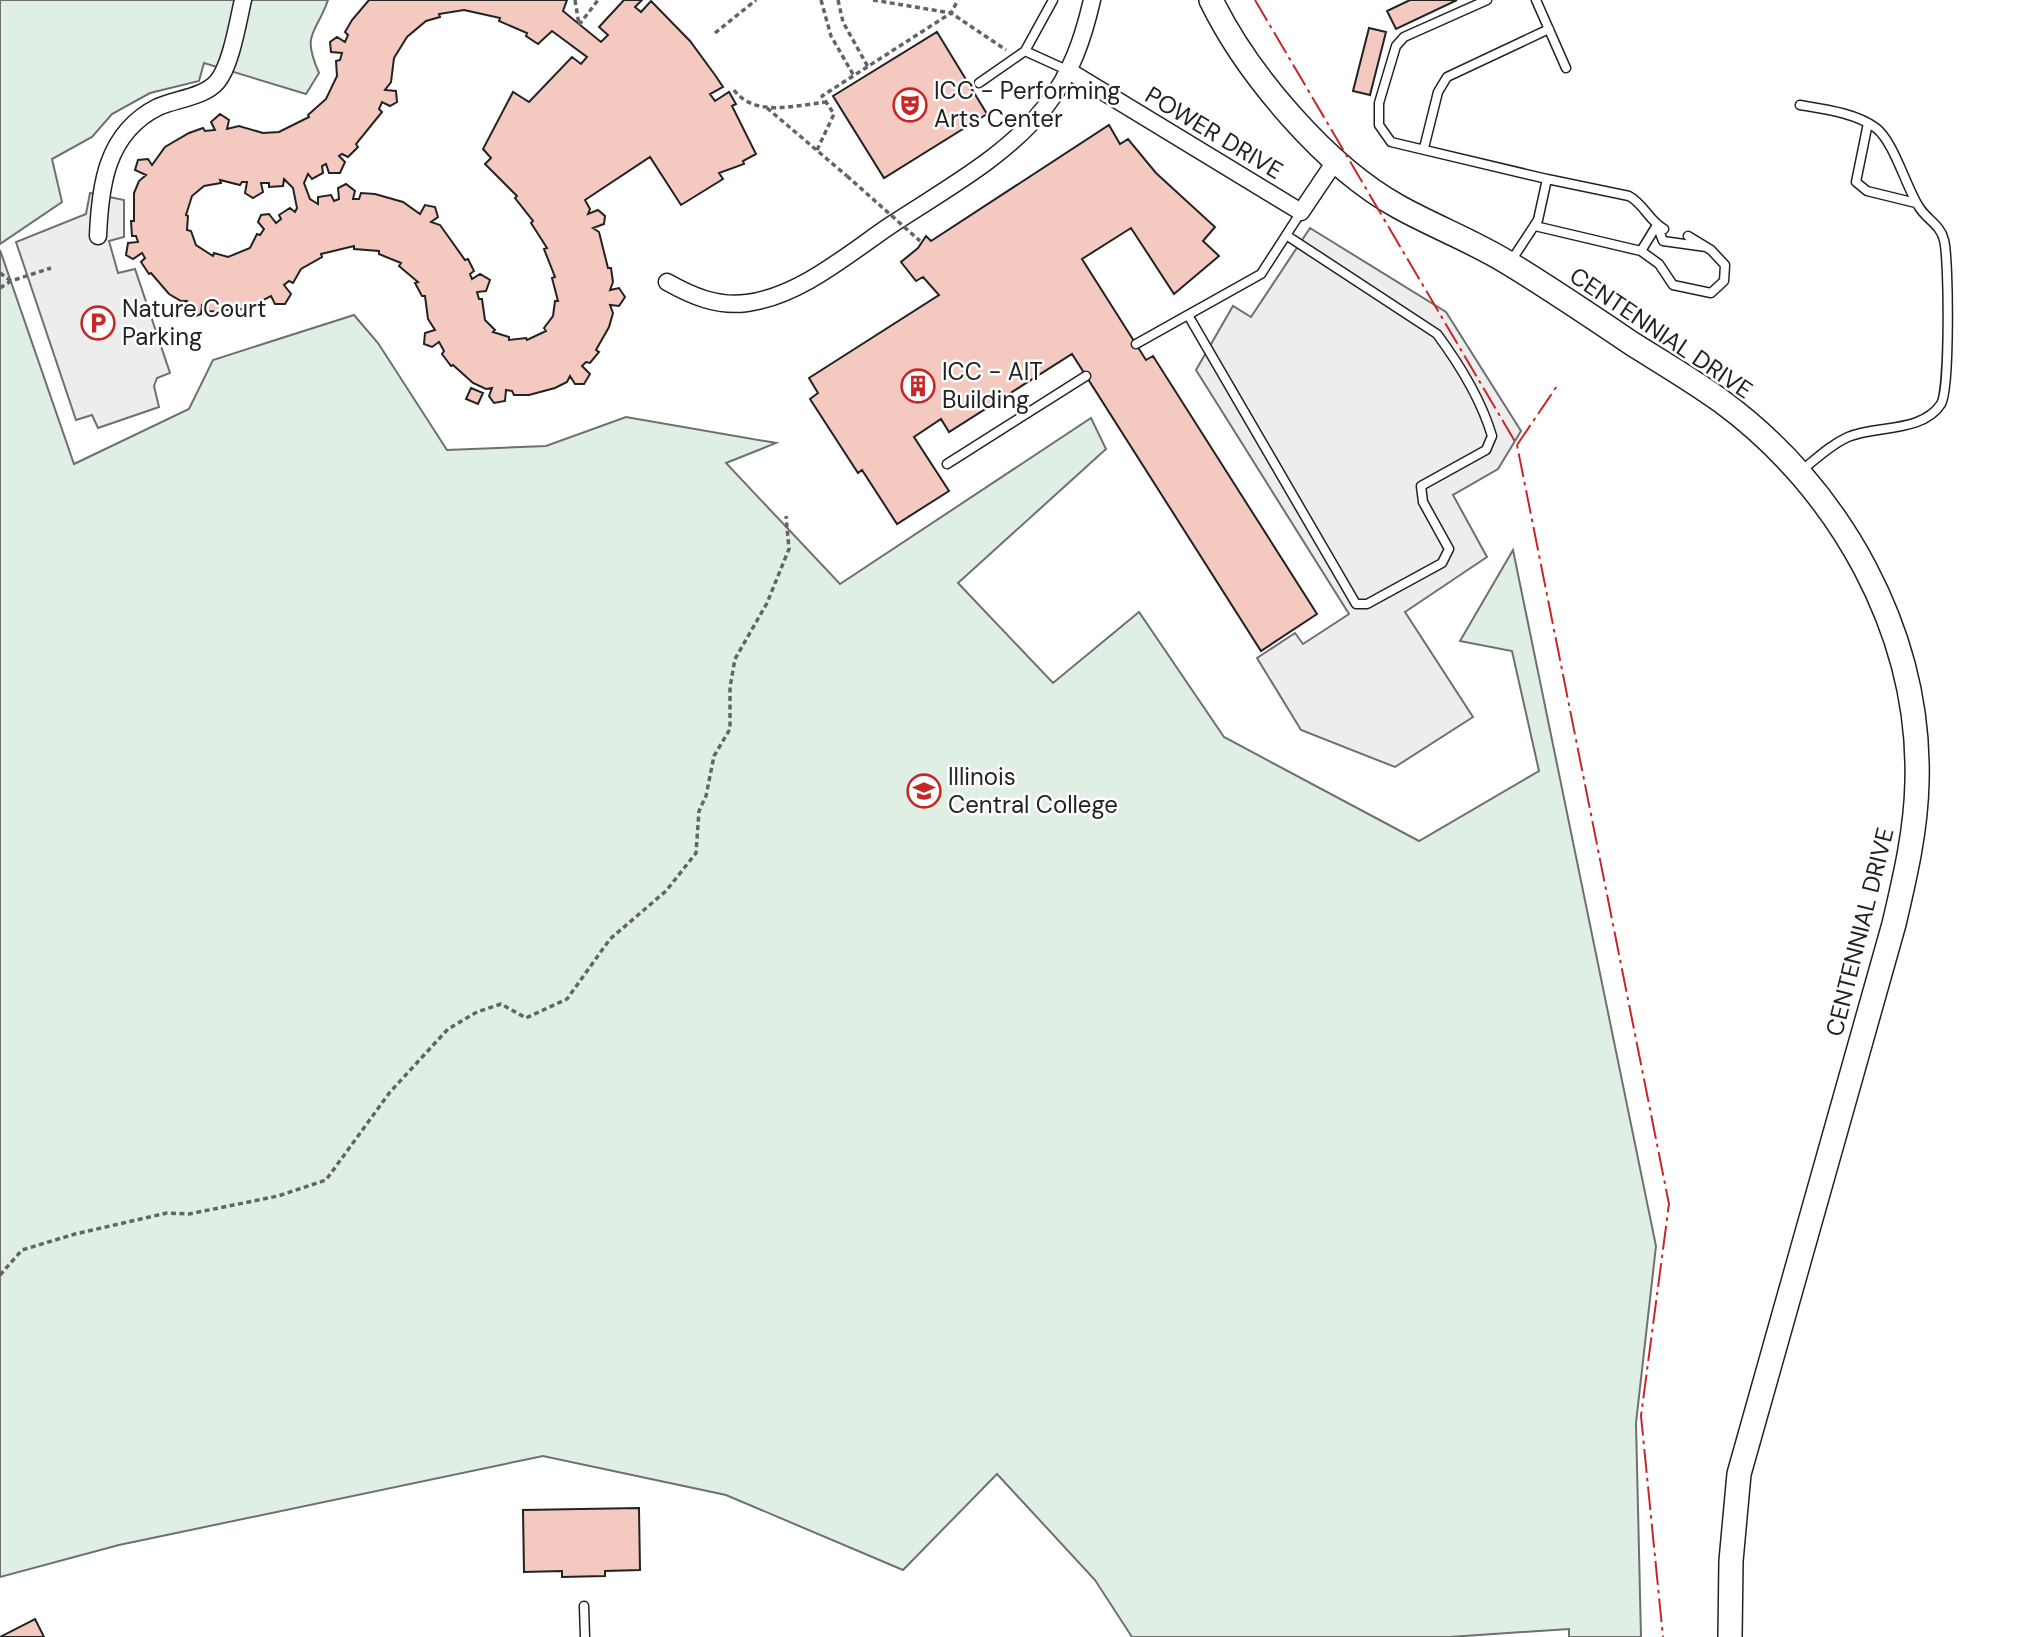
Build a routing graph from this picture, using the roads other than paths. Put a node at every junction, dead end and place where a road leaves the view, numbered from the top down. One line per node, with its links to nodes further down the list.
1 (243, 0): 22 (street)
2 (1052, 0): 8 (lane)
3 (1092, 0): 10 (street)
4 (1211, 0): 15 (main road, CENTENNIAL DRIVE)
5 (1487, 0): 14 (lane)
6 (1536, 0): 7 (lane)
7 (1549, 29): 9 (lane); 14 (lane)
8 (1025, 51): 10 (lane); 11 (lane)
9 (1566, 68)
10 (1069, 71): 18 (street, POWER DRIVE); 27 (street)
11 (979, 83)
12 (1800, 105): 13 (lane)
13 (1868, 123): 17 (lane); 17 (lane)
14 (1424, 148): 16 (lane)
15 (1336, 160): 18 (street); 26 (main road, CENTENNIAL DRIVE)
16 (1547, 179): 19 (lane); 20 (lane)
17 (1916, 202): 32 (lane)
18 (1301, 212): 21 (lane)
19 (1535, 226): 25 (lane); 26 (lane)
20 (1660, 227): 24 (lane); 25 (lane)
21 (1286, 235): 28 (lane); 28 (lane)
22 (98, 236)
23 (1688, 236): 24 (lane)
24 (1706, 247): 25 (lane)
25 (1641, 251)
26 (1510, 263): 32 (main road, CENTENNIAL DRIVE)
27 (667, 282)
28 (1188, 314): 29 (lane)
29 (1136, 344)
30 (1086, 376): 31 (lane)
31 (947, 464)
32 (1798, 473): 35 (main road, CENTENNIAL DRIVE)
33 (584, 1606): 34 (lane)
34 (585, 1637)
35 (1730, 1637)

